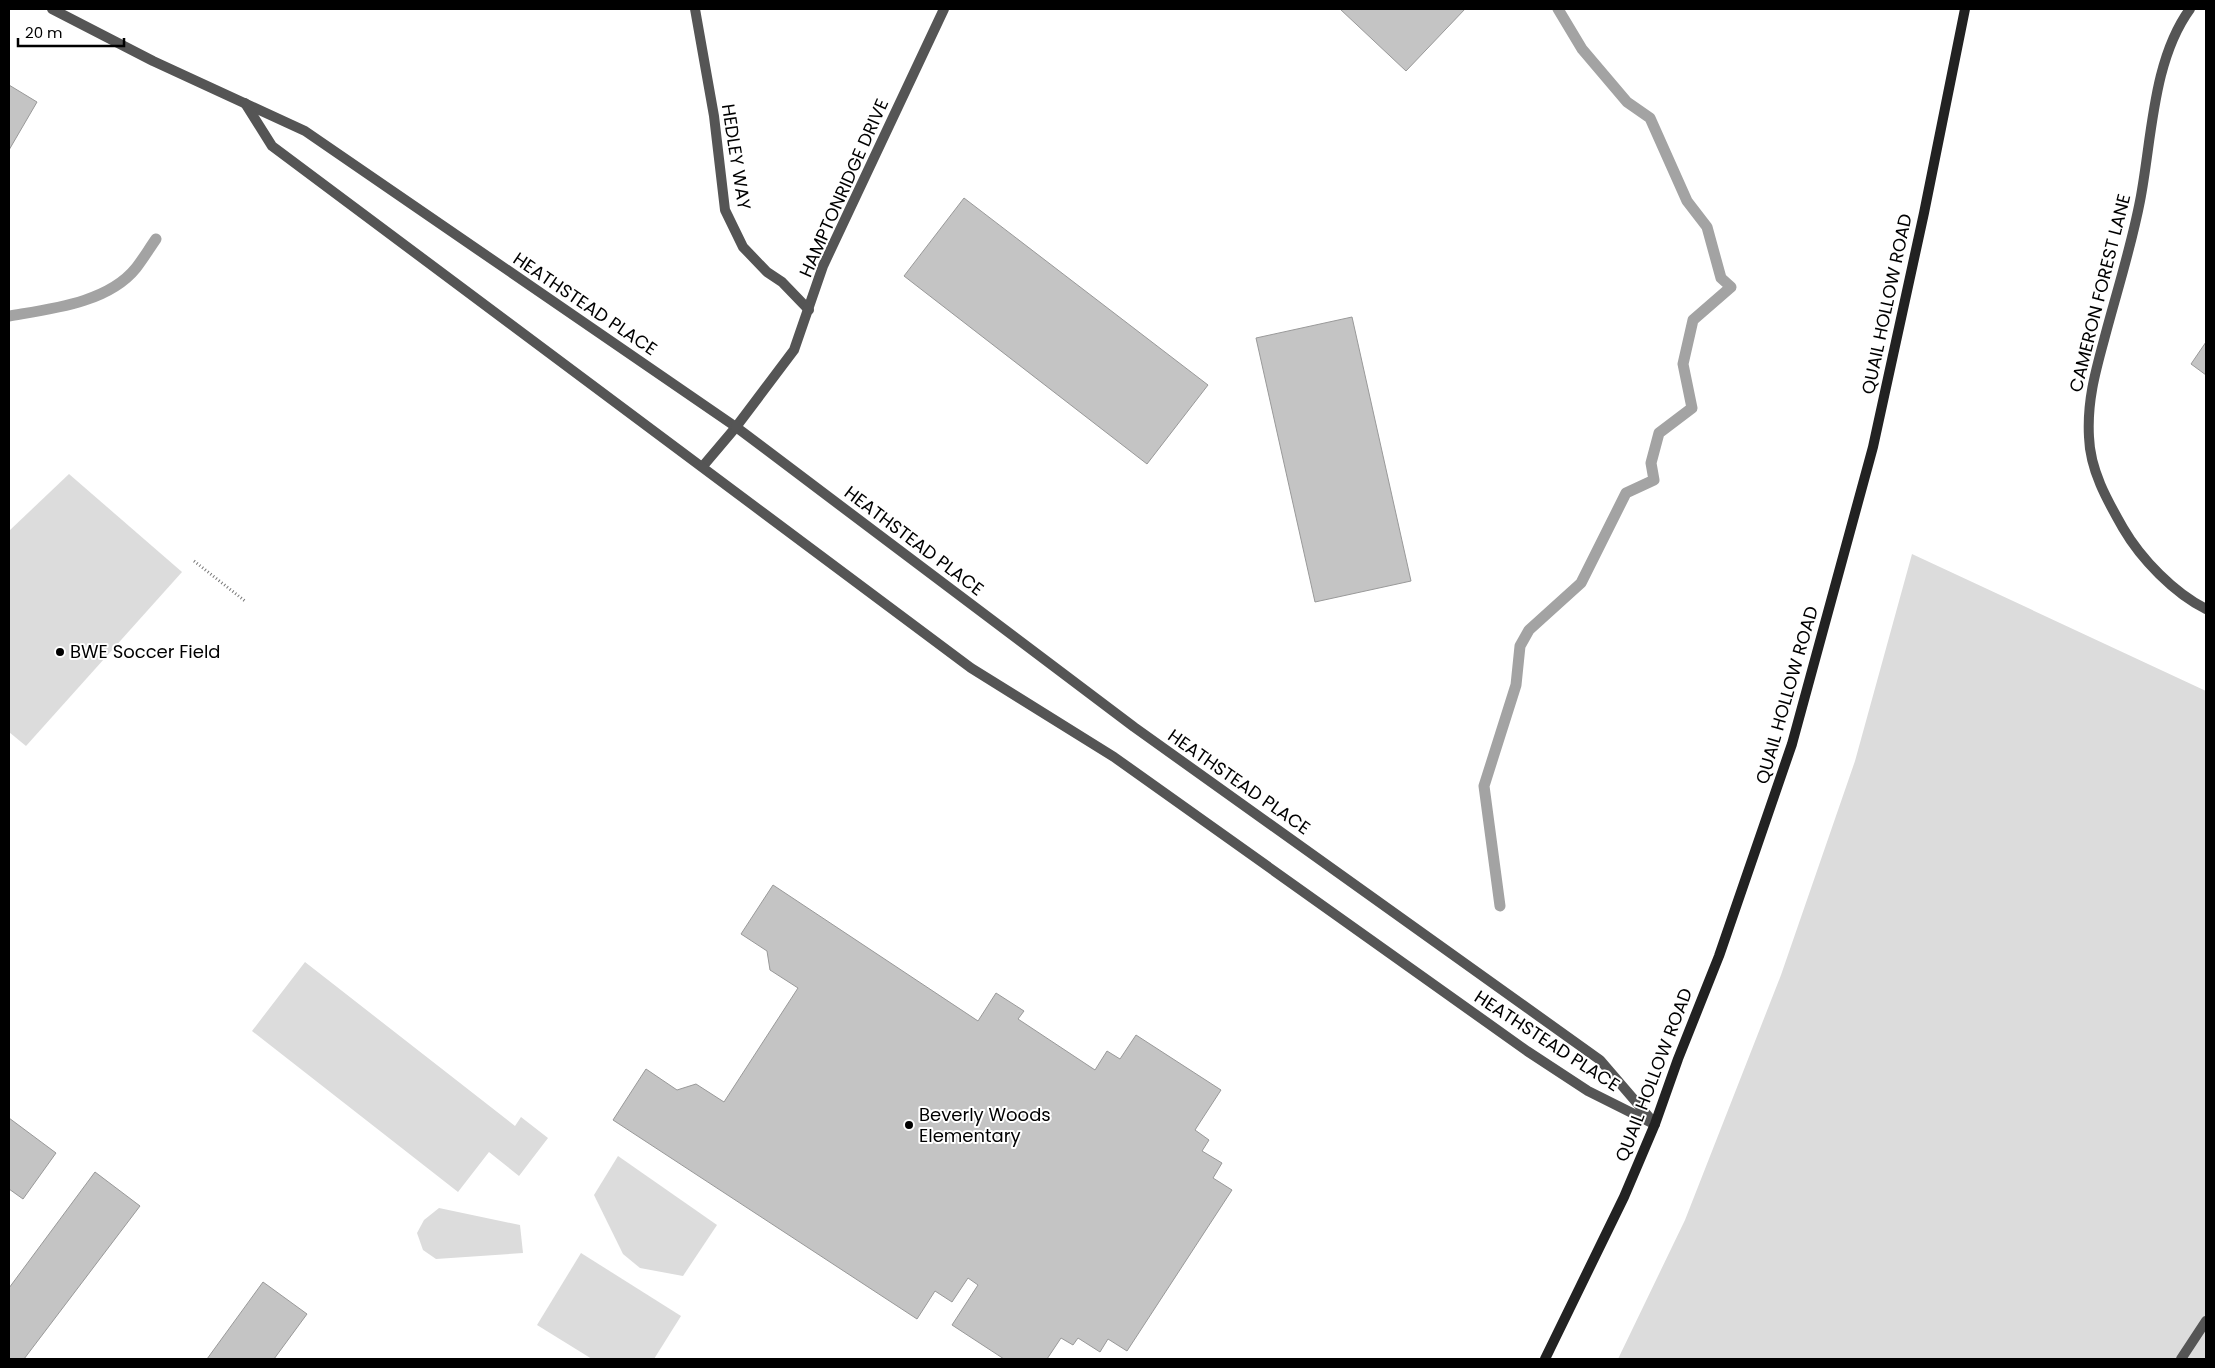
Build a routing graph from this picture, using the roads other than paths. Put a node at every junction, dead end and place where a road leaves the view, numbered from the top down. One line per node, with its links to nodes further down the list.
1 (52, 9): 6 (street, HEATHSTEAD PLACE)
2 (694, 9): 7 (street, HEDLEY WAY)
3 (944, 9): 7 (street, HAMPTONRIDGE DRIVE)
4 (1965, 9): 11 (main road, QUAIL HOLLOW ROAD)
5 (2190, 9): 10 (street, CAMERON FOREST LANE)
6 (244, 103): 8 (street, HEATHSTEAD PLACE); 9 (street, HEATHSTEAD PLACE)
7 (809, 310): 8 (street, HAMPTONRIDGE DRIVE)
8 (736, 427): 9 (street, HAMPTONRIDGE DRIVE); 11 (street, HEATHSTEAD PLACE)
9 (703, 466): 11 (street, HEATHSTEAD PLACE)
10 (2206, 608)
11 (1655, 1124): 13 (main road, QUAIL HOLLOW ROAD)
12 (2206, 1321): 14 (street)
13 (1545, 1359)
14 (2181, 1359)

